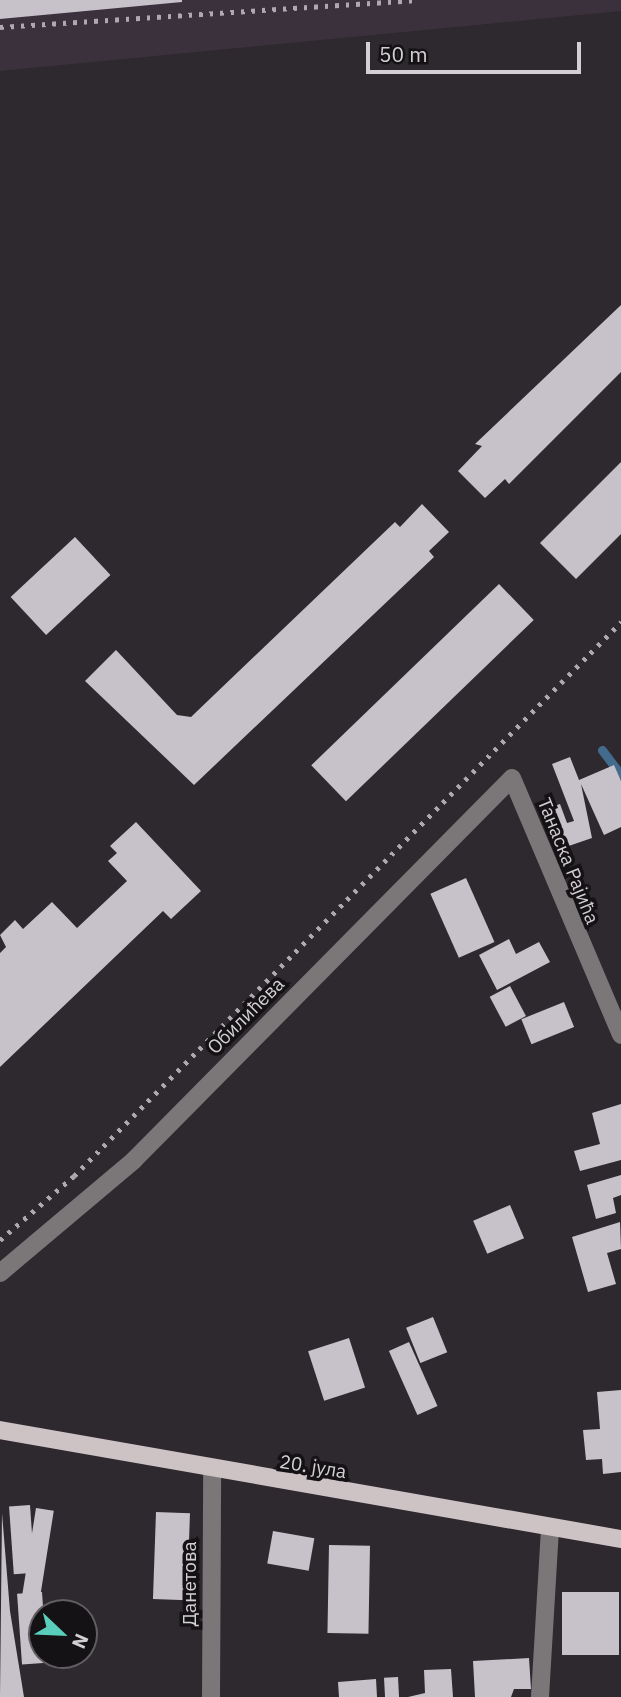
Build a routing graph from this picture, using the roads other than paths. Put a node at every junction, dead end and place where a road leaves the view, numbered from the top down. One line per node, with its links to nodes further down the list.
1 (512, 778): 2 (street, Танаска Рајића); 3 (street, Обилићева)
2 (621, 1035)
3 (0, 1273)
4 (0, 1430): 5 (main road, 20. јула)
5 (212, 1471): 6 (main road, 20. јула); 8 (street, Данетова)
6 (550, 1527): 7 (main road, 20. јула); 9 (street)
7 (621, 1539)
8 (211, 1697)
9 (540, 1697)

